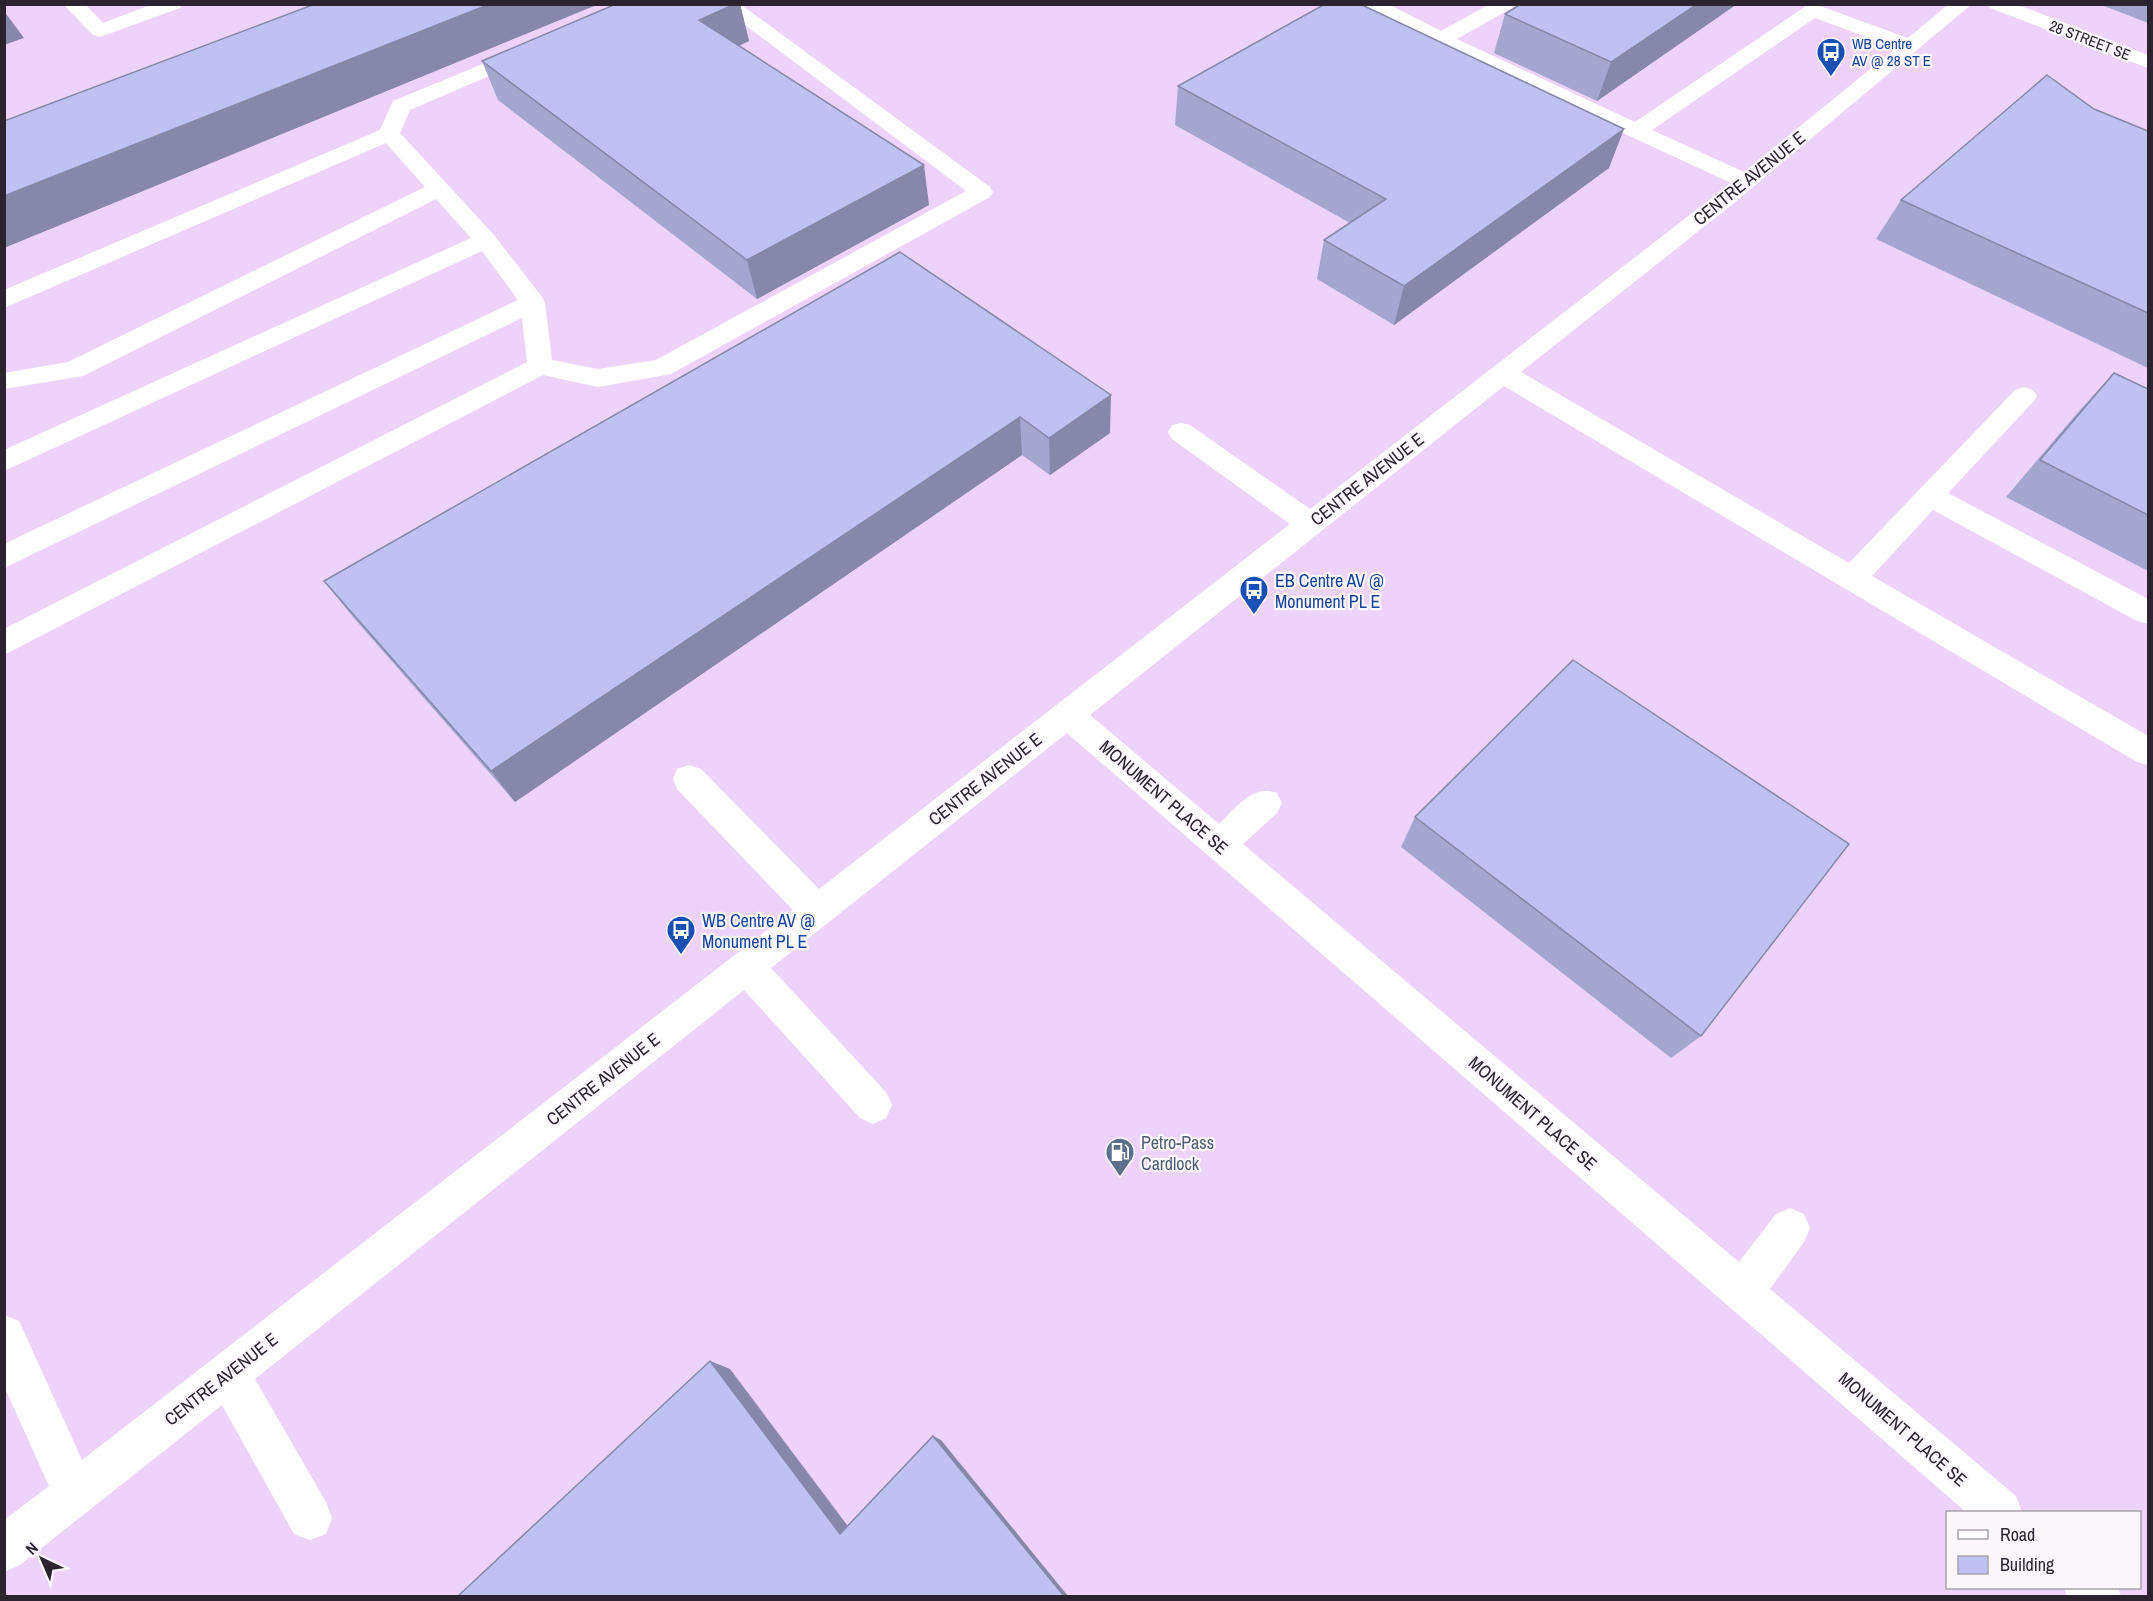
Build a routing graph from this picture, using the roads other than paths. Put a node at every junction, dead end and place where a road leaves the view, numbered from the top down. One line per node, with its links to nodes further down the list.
1 (73, 4): 2 (street)
2 (173, 4)
3 (727, 4): 19 (street)
4 (1371, 4): 8 (street)
5 (1505, 4): 8 (street)
6 (1962, 4): 9 (street, CENTRE AVENUE E)
7 (1997, 4): 11 (street, 28 STREET SE)
8 (1442, 39): 12 (street)
9 (1909, 46): 12 (street); 14 (street, CENTRE AVENUE E)
10 (540, 47): 13 (street)
11 (2148, 62)
12 (1636, 131): 14 (street)
13 (389, 134): 15 (street); 17 (street)
14 (1746, 181): 20 (street, CENTRE AVENUE E)
15 (438, 189): 16 (street); 21 (street)
16 (486, 240): 18 (street); 24 (street)
17 (4, 300)
18 (533, 303): 19 (street); 27 (street)
19 (540, 366): 30 (street)
20 (1502, 373): 26 (street, CENTRE AVENUE E); 28 (street)
21 (5, 381)
22 (2024, 396): 25 (street)
23 (1181, 432): 26 (street)
24 (4, 460)
25 (1930, 496): 28 (street); 29 (street)
26 (1310, 524): 31 (street, CENTRE AVENUE E)
27 (4, 557)
28 (1852, 578): 32 (street)
29 (2148, 613)
30 (4, 643)
31 (1067, 714): 35 (street, MONUMENT PLACE SE); 36 (street, CENTRE AVENUE E)
32 (2148, 752)
33 (689, 779): 36 (street)
34 (1265, 803): 35 (street)
35 (1219, 844): 40 (street, MONUMENT PLACE SE)
36 (817, 911): 37 (street, CENTRE AVENUE E)
37 (746, 966): 38 (street); 42 (street, CENTRE AVENUE E)
38 (873, 1105)
39 (1790, 1228): 40 (street)
40 (1742, 1292): 44 (street, MONUMENT PLACE SE)
41 (4, 1336): 43 (street)
42 (228, 1374): 43 (street, CENTRE AVENUE E); 45 (street)
43 (75, 1494): 46 (street, CENTRE AVENUE E)
44 (1999, 1511)
45 (310, 1518)
46 (4, 1549)

